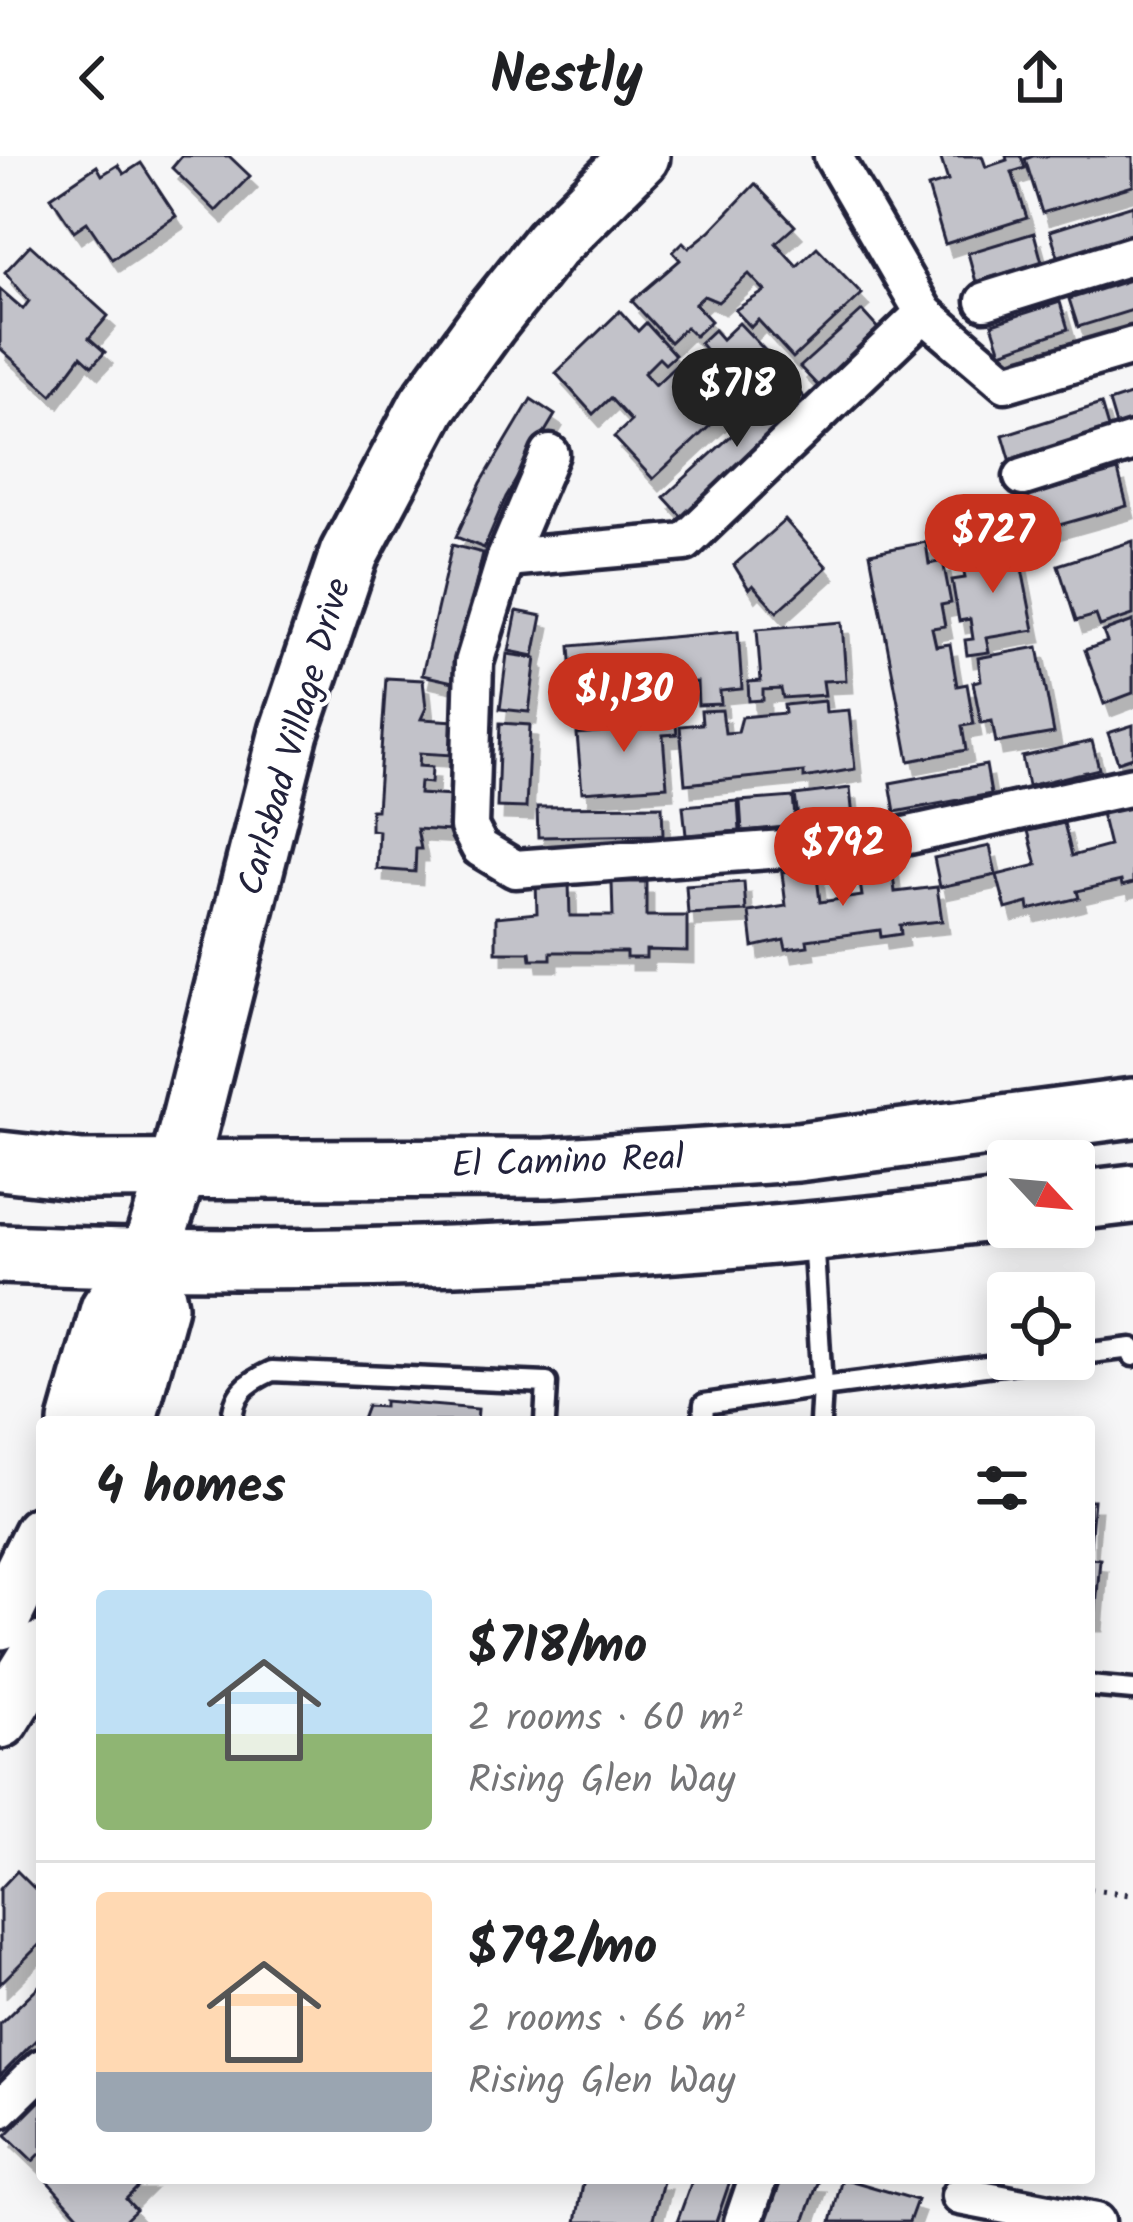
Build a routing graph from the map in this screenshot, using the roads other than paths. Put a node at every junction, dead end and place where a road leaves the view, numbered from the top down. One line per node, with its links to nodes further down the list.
1 (640, 156): 14 (main road, Carlsbad Village Drive)
2 (833, 156): 5 (street)
3 (1133, 255): 4 (street)
4 (985, 301)
5 (924, 313): 6 (street); 10 (street)
6 (1133, 346)
7 (1133, 442): 9 (street)
8 (550, 454): 10 (street)
9 (1023, 477)
10 (506, 559): 11 (street)
11 (1133, 786)
12 (1133, 1108): 14 (main road, El Camino Real)
13 (0, 1162): 14 (main road, El Camino Real)
14 (178, 1170): 20 (main road, Carlsbad Village Drive)
15 (1133, 1194): 16 (main road)
16 (1095, 1199)
17 (987, 1213): 18 (main road)
18 (813, 1234): 20 (main road); 24 (lane)
19 (0, 1254): 20 (main road)
20 (148, 1260): 25 (main road, Carlsbad Village Drive); 26 (main road, Carlsbad Village Drive)
21 (1095, 1352): 22 (lane)
22 (1133, 1355)
23 (987, 1366): 24 (lane)
24 (822, 1387): 29 (lane); 30 (lane)
25 (80, 1416)
26 (128, 1416)
27 (232, 1416): 28 (lane)
28 (544, 1416)
29 (703, 1416)
30 (820, 1416)
31 (36, 1547): 32 (main road)
32 (0, 1620)
33 (36, 1661): 36 (main road)
34 (1095, 1687): 35 (lane)
35 (1133, 1690)
36 (0, 1719)
37 (36, 2074): 38 (street)
38 (0, 2110)
39 (756, 2184): 41 (street)
40 (960, 2196): 42 (street)
41 (743, 2222)
42 (1096, 2222)

